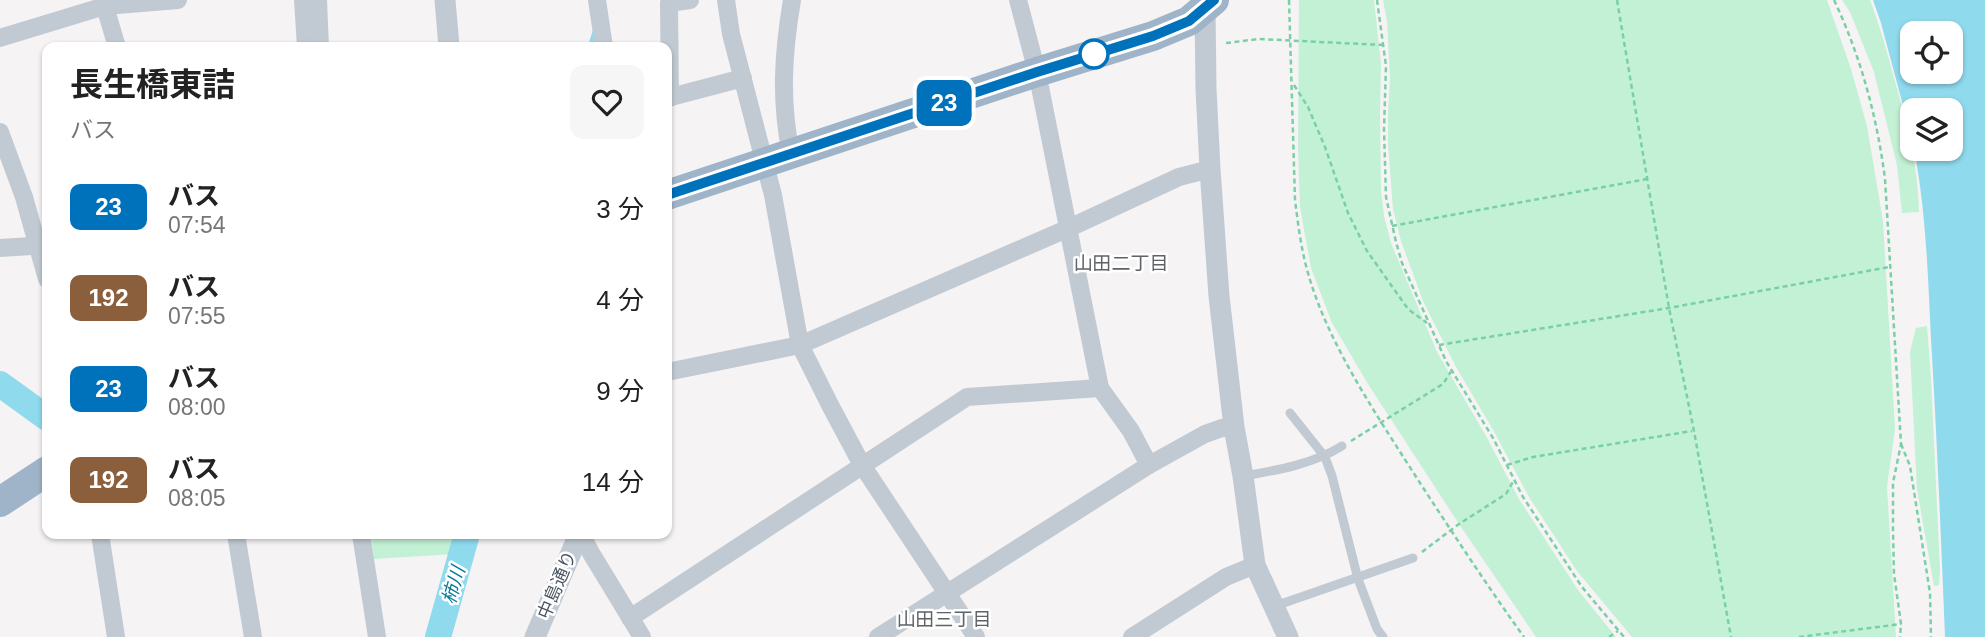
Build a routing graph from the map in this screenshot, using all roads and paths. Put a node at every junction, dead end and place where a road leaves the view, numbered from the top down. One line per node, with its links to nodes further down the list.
1 (178, 0): 14 (street)
2 (303, 0): 19 (street)
3 (318, 0): 20 (street)
4 (445, 0): 21 (street)
5 (597, 0): 22 (street)
6 (690, 0): 23 (street)
7 (726, 0): 27 (street)
8 (792, 0): 31 (street)
9 (1018, 0): 26 (street)
10 (1289, 0): 17 (path)
11 (1377, 0): 25 (path)
12 (1617, 0): 33 (path)
13 (1835, 0): 39 (path)
14 (104, 3): 16 (street); 18 (street)
15 (1210, 3): 26 (highway); 32 (street)
16 (0, 38)
17 (1292, 41): 24 (path); 25 (path); 28 (path)
18 (116, 42)
19 (306, 42)
20 (320, 42)
21 (449, 42)
22 (603, 42)
23 (669, 42)
24 (1226, 43)
25 (1383, 46): 35 (path)
26 (1037, 72): 31 (highway); 36 (street)
27 (743, 78): 29 (street); 31 (street)
28 (1293, 82): 41 (path); 48 (path)
29 (672, 97)
30 (0, 132): 37 (street)
31 (778, 158): 34 (highway); 42 (street)
32 (1210, 169): 36 (street); 49 (street)
33 (1648, 179): 35 (path); 40 (path)
34 (672, 193)
35 (1392, 226): 41 (path)
36 (1069, 228): 42 (street); 46 (street)
37 (42, 246): 38 (street)
38 (0, 248)
39 (1889, 267): 40 (path); 51 (path)
40 (1668, 308): 43 (path); 50 (path)
41 (1428, 323): 43 (path)
42 (800, 345): 45 (street); 54 (street)
43 (1439, 345): 44 (path)
44 (1452, 370): 48 (path); 56 (path)
45 (672, 371)
46 (1100, 388): 54 (street); 55 (street)
47 (1290, 413): 53 (lane)
48 (1381, 422): 52 (path); 61 (path)
49 (1234, 427): 55 (street); 58 (street)
50 (1694, 431): 56 (path); 90 (path)
51 (1901, 444): 73 (path); 93 (path)
52 (1342, 446): 53 (lane)
53 (1325, 457): 58 (lane); 69 (lane)
54 (862, 465): 70 (street); 72 (street)
55 (1149, 465): 70 (street)
56 (1507, 465): 59 (path)
57 (42, 474): 60 (highway)
58 (1243, 476): 68 (street)
59 (1514, 480): 61 (path); 74 (path)
60 (0, 502)
61 (1451, 530): 67 (path); 75 (path)
62 (101, 539): 76 (street)
63 (237, 539): 77 (street)
64 (362, 539): 78 (street)
65 (578, 539): 79 (street, 中島通り)
66 (583, 539): 72 (street)
67 (1413, 558): 69 (lane)
68 (1255, 565): 71 (street); 83 (street)
69 (1357, 579): 71 (lane); 85 (lane)
70 (947, 592): 81 (street); 82 (street)
71 (1275, 606): 84 (street)
72 (630, 618): 80 (street)
73 (1901, 624): 91 (path); 92 (path)
74 (1618, 631): 88 (path); 89 (path)
75 (1521, 633): 86 (path); 87 (path)
76 (116, 637)
77 (253, 637)
78 (377, 637)
79 (535, 637)
80 (642, 637)
81 (878, 637)
82 (976, 637)
83 (1132, 637)
84 (1288, 637)
85 (1383, 637)
86 (1516, 637)
87 (1524, 637)
88 (1609, 637)
89 (1623, 637)
90 (1731, 637)
91 (1799, 637)
92 (1900, 637)
93 (1931, 637)

